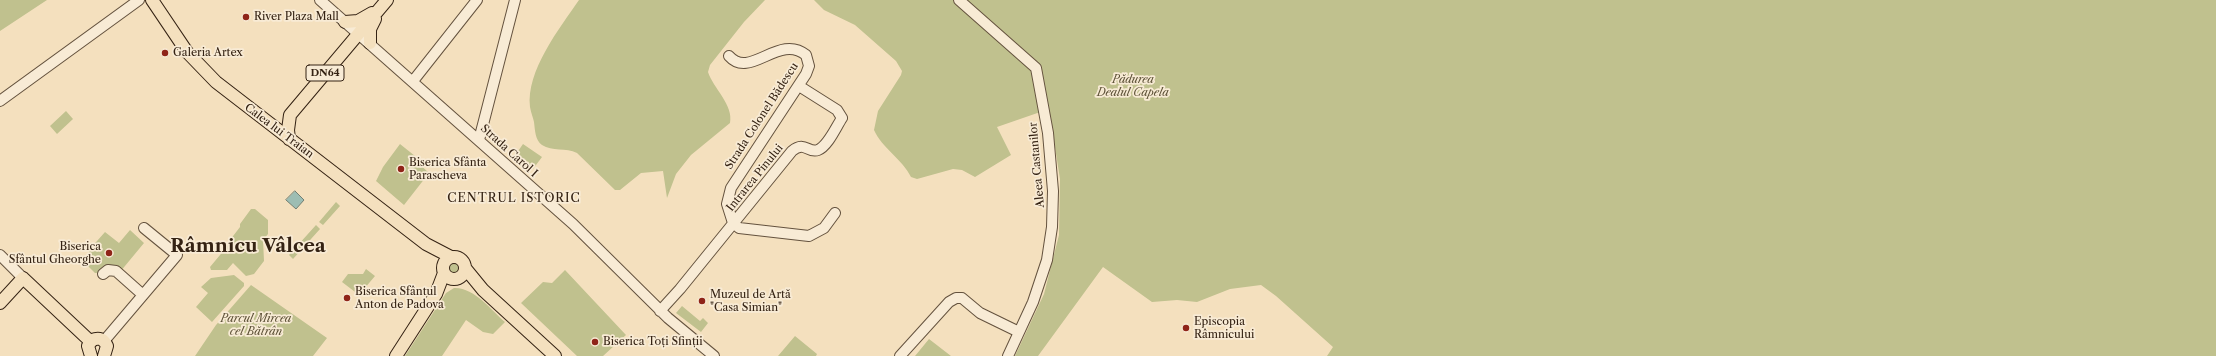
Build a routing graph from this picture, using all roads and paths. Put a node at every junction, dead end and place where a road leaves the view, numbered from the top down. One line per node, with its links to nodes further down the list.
1 (139, 0): 14 (street)
2 (152, 0): 16 (main road, Calea lui Traian)
3 (320, 0): 8 (street, Strada Carol I)
4 (477, 0): 12 (street)
5 (515, 0): 18 (street)
6 (959, 0): 33 (street, Aleea Castanilor)
7 (383, 4): 8 (main road); 9 (main road, DN64); 10 (main road)
8 (345, 22): 9 (street, Strada Carol I)
9 (359, 33): 10 (street, Strada Carol I); 15 (main road, DN64)
10 (370, 43): 12 (street, Strada Carol I)
11 (729, 56): 13 (street, Strada Colonel Bădescu)
12 (413, 81): 18 (street, Strada Carol I)
13 (799, 86): 20 (street, Strada Colonel Bădescu); 20 (street, Intrarea Pinului)
14 (0, 101)
15 (290, 115): 16 (main road); 17 (main road)
16 (266, 121): 17 (main road, Calea lui Traian)
17 (289, 138): 22 (main road, Calea lui Traian)
18 (479, 140): 32 (street, Strada Carol I)
19 (835, 213): 20 (street)
20 (733, 224): 32 (street)
21 (144, 228): 30 (street)
22 (426, 244): 24 (main road, Calea lui Traian); 27 (main road, Calea lui Traian)
23 (0, 255): 28 (street)
24 (451, 257): 25 (main road); 27 (main road)
25 (465, 268): 27 (main road); 29 (main road)
26 (103, 274): 30 (street)
27 (449, 275): 29 (main road); 38 (main road)
28 (23, 278): 31 (main road); 35 (main road)
29 (482, 290): 39 (main road)
30 (143, 295): 34 (street)
31 (0, 303)
32 (660, 311): 40 (street, Strada Carol I)
33 (1019, 332): 41 (street); 42 (street, Aleea Castanilor)
34 (104, 341): 35 (main road); 37 (main road)
35 (91, 342): 36 (main road)
36 (92, 356)
37 (105, 356)
38 (396, 356)
39 (555, 356)
40 (714, 356)
41 (900, 356)
42 (1008, 356)

